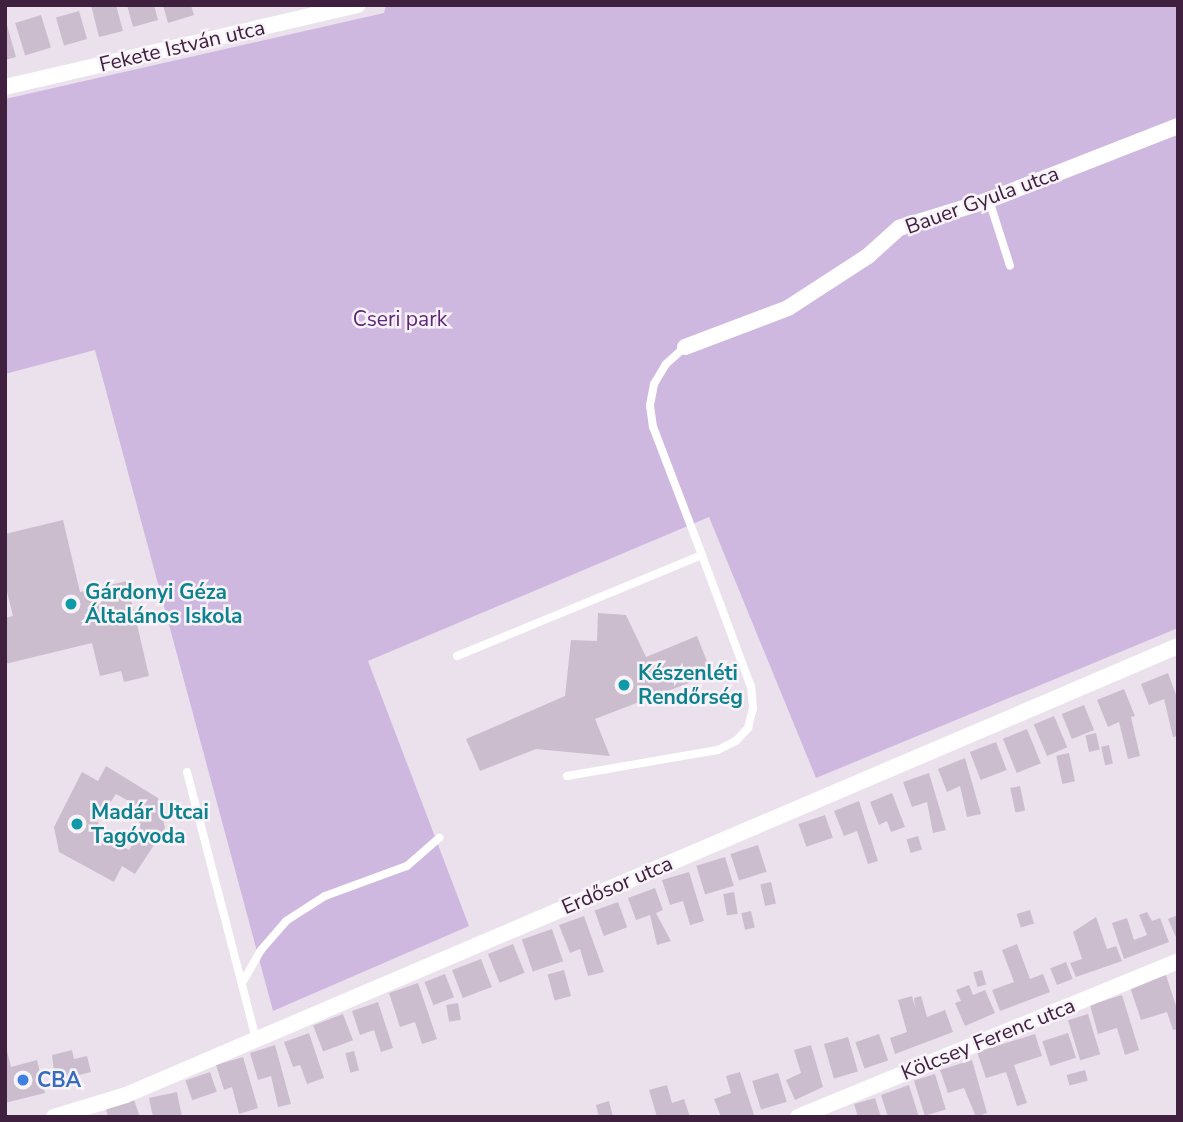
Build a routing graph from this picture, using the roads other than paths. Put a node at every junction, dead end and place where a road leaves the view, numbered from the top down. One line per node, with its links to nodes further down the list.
1 (358, 5): 2 (street, Fekete István utca)
2 (5, 87)
3 (1178, 126): 4 (street, Bauer Gyula utca)
4 (989, 200): 5 (lane); 6 (street, Bauer Gyula utca)
5 (1010, 266)
6 (685, 347): 7 (lane)
7 (702, 555): 9 (lane); 11 (lane)
8 (1178, 646): 15 (street, Erdősor utca)
9 (457, 656)
10 (187, 772): 14 (lane)
11 (567, 776)
12 (439, 838): 14 (lane)
13 (1178, 961): 17 (street, Kölcsey Ferenc utca)
14 (242, 983): 15 (lane)
15 (256, 1039): 16 (street, Erdősor utca)
16 (54, 1117)
17 (798, 1117)

